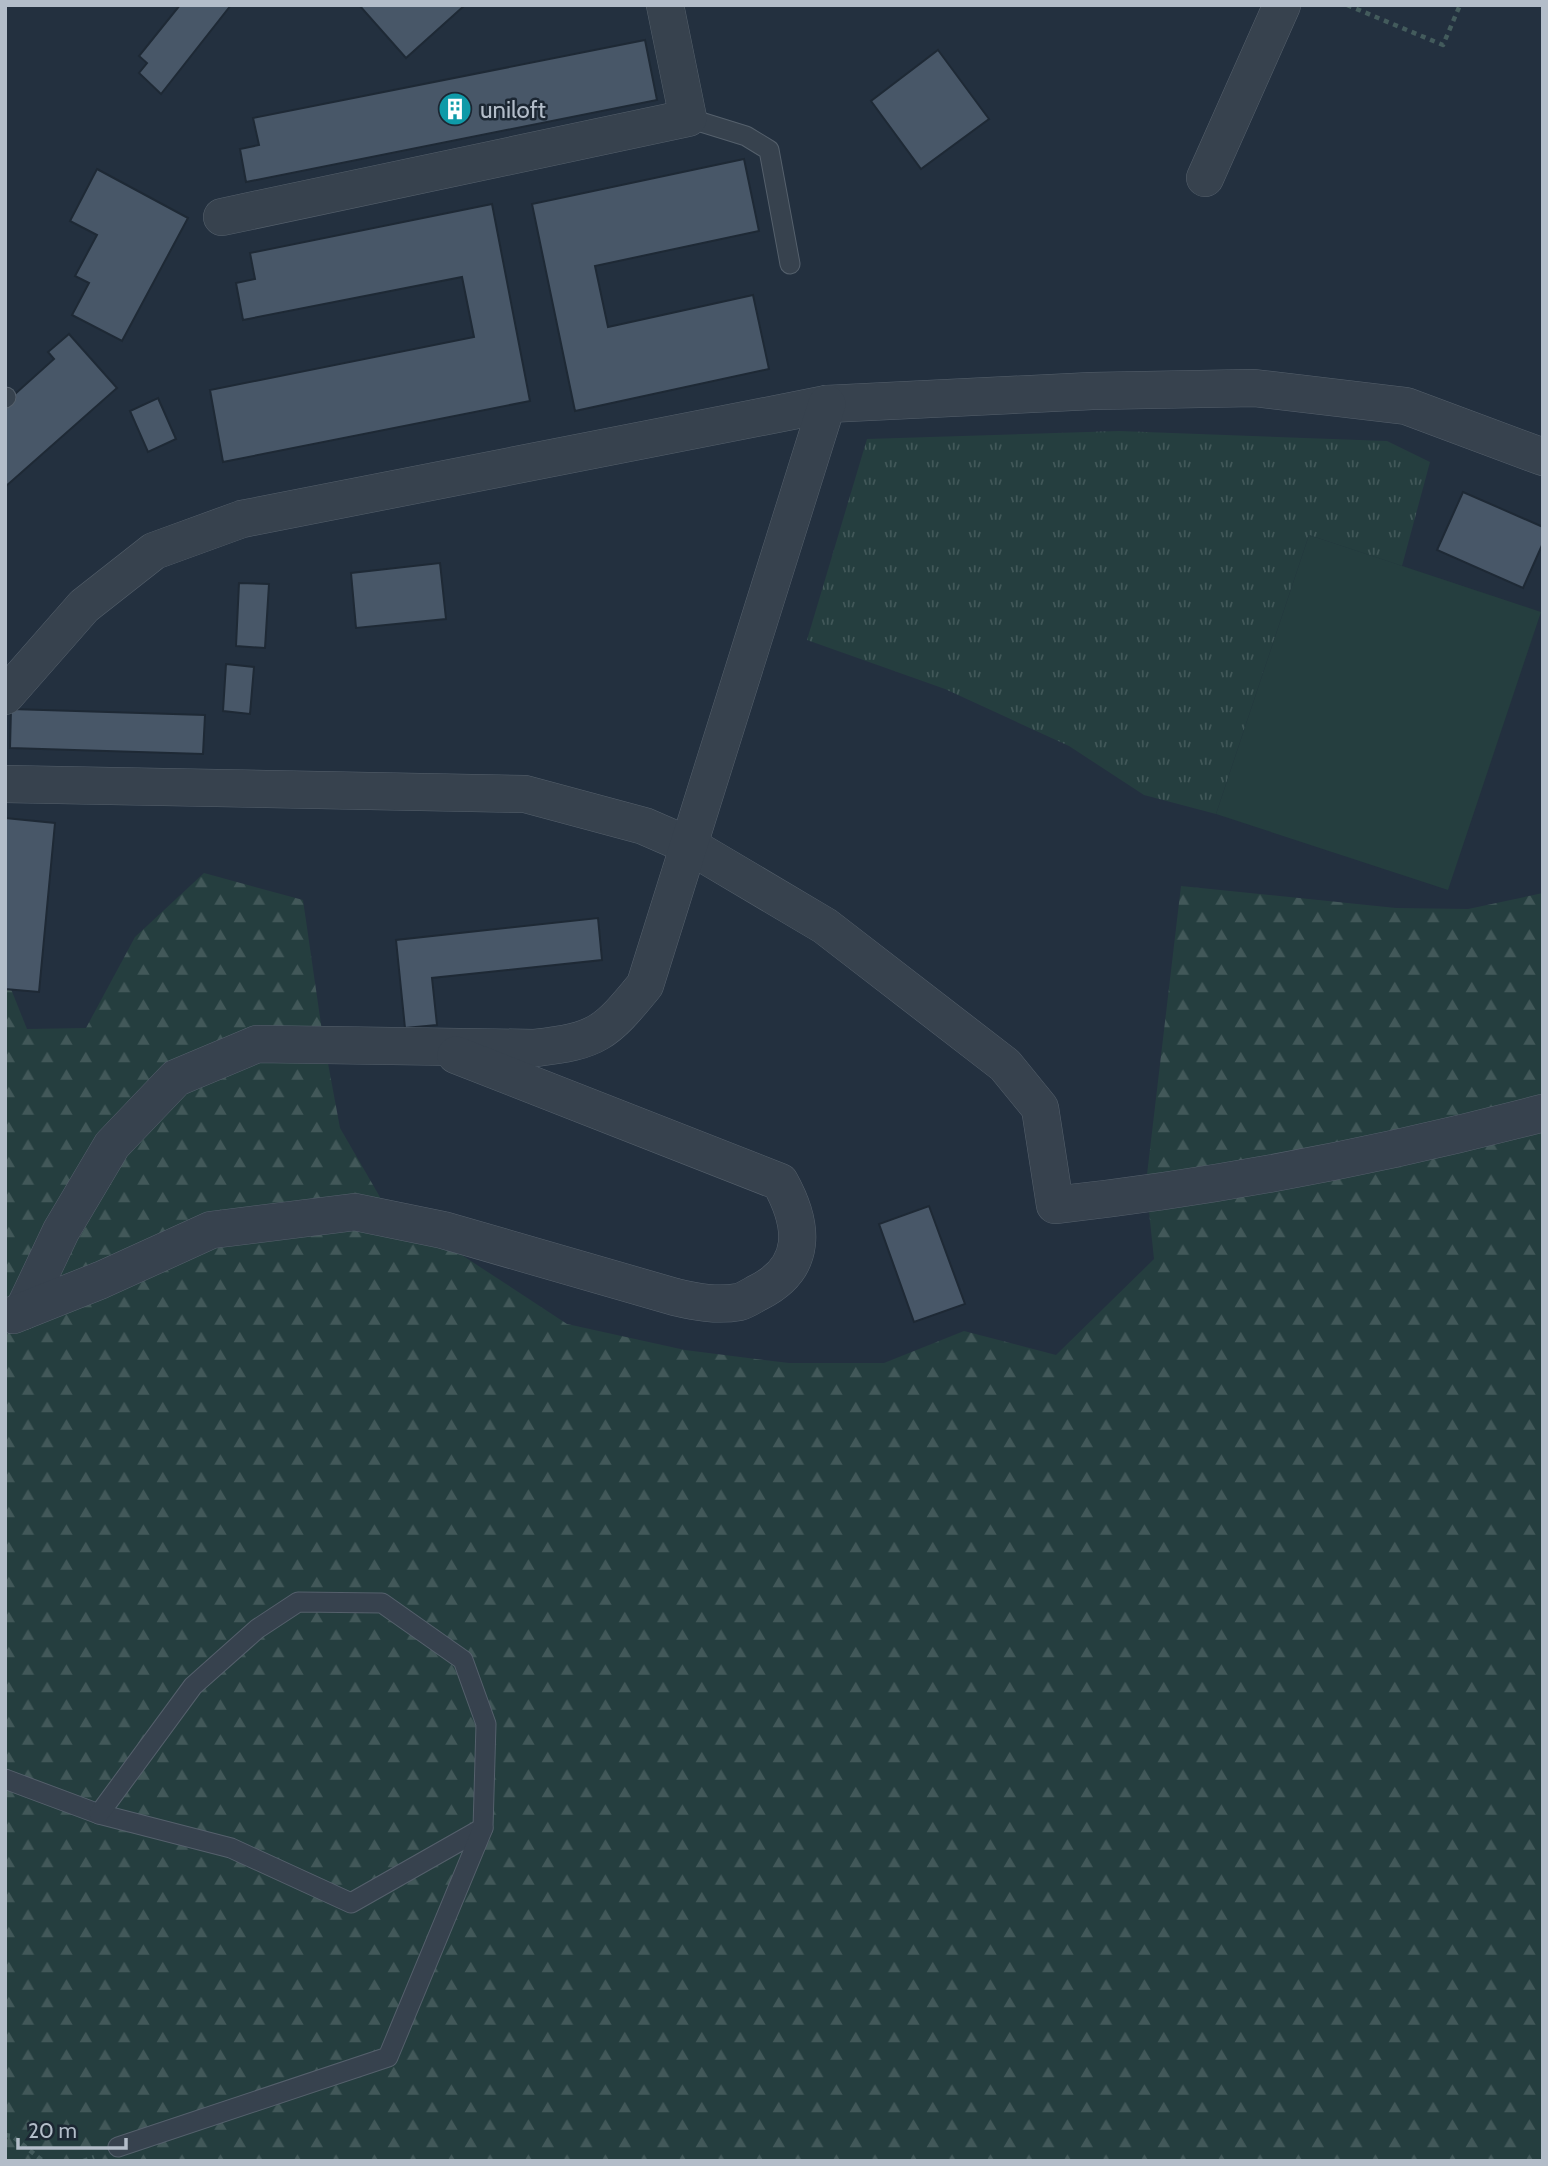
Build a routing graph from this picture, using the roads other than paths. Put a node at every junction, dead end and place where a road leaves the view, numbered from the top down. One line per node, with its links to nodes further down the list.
1 (665, 5): 3 (street)
2 (1282, 5): 4 (street)
3 (688, 118): 5 (street); 6 (lane)
4 (1205, 178)
5 (222, 217)
6 (790, 264)
7 (827, 404): 8 (street); 9 (street); 11 (street)
8 (1543, 457)
9 (5, 696)
10 (5, 784): 11 (street)
11 (690, 846): 12 (street); 13 (street)
12 (435, 1047): 14 (street); 14 (street)
13 (1543, 1113)
14 (14, 1315)
15 (5, 1780): 16 (lane)
16 (99, 1814): 17 (lane); 17 (lane)
17 (483, 1828): 18 (lane)
18 (117, 2147)

